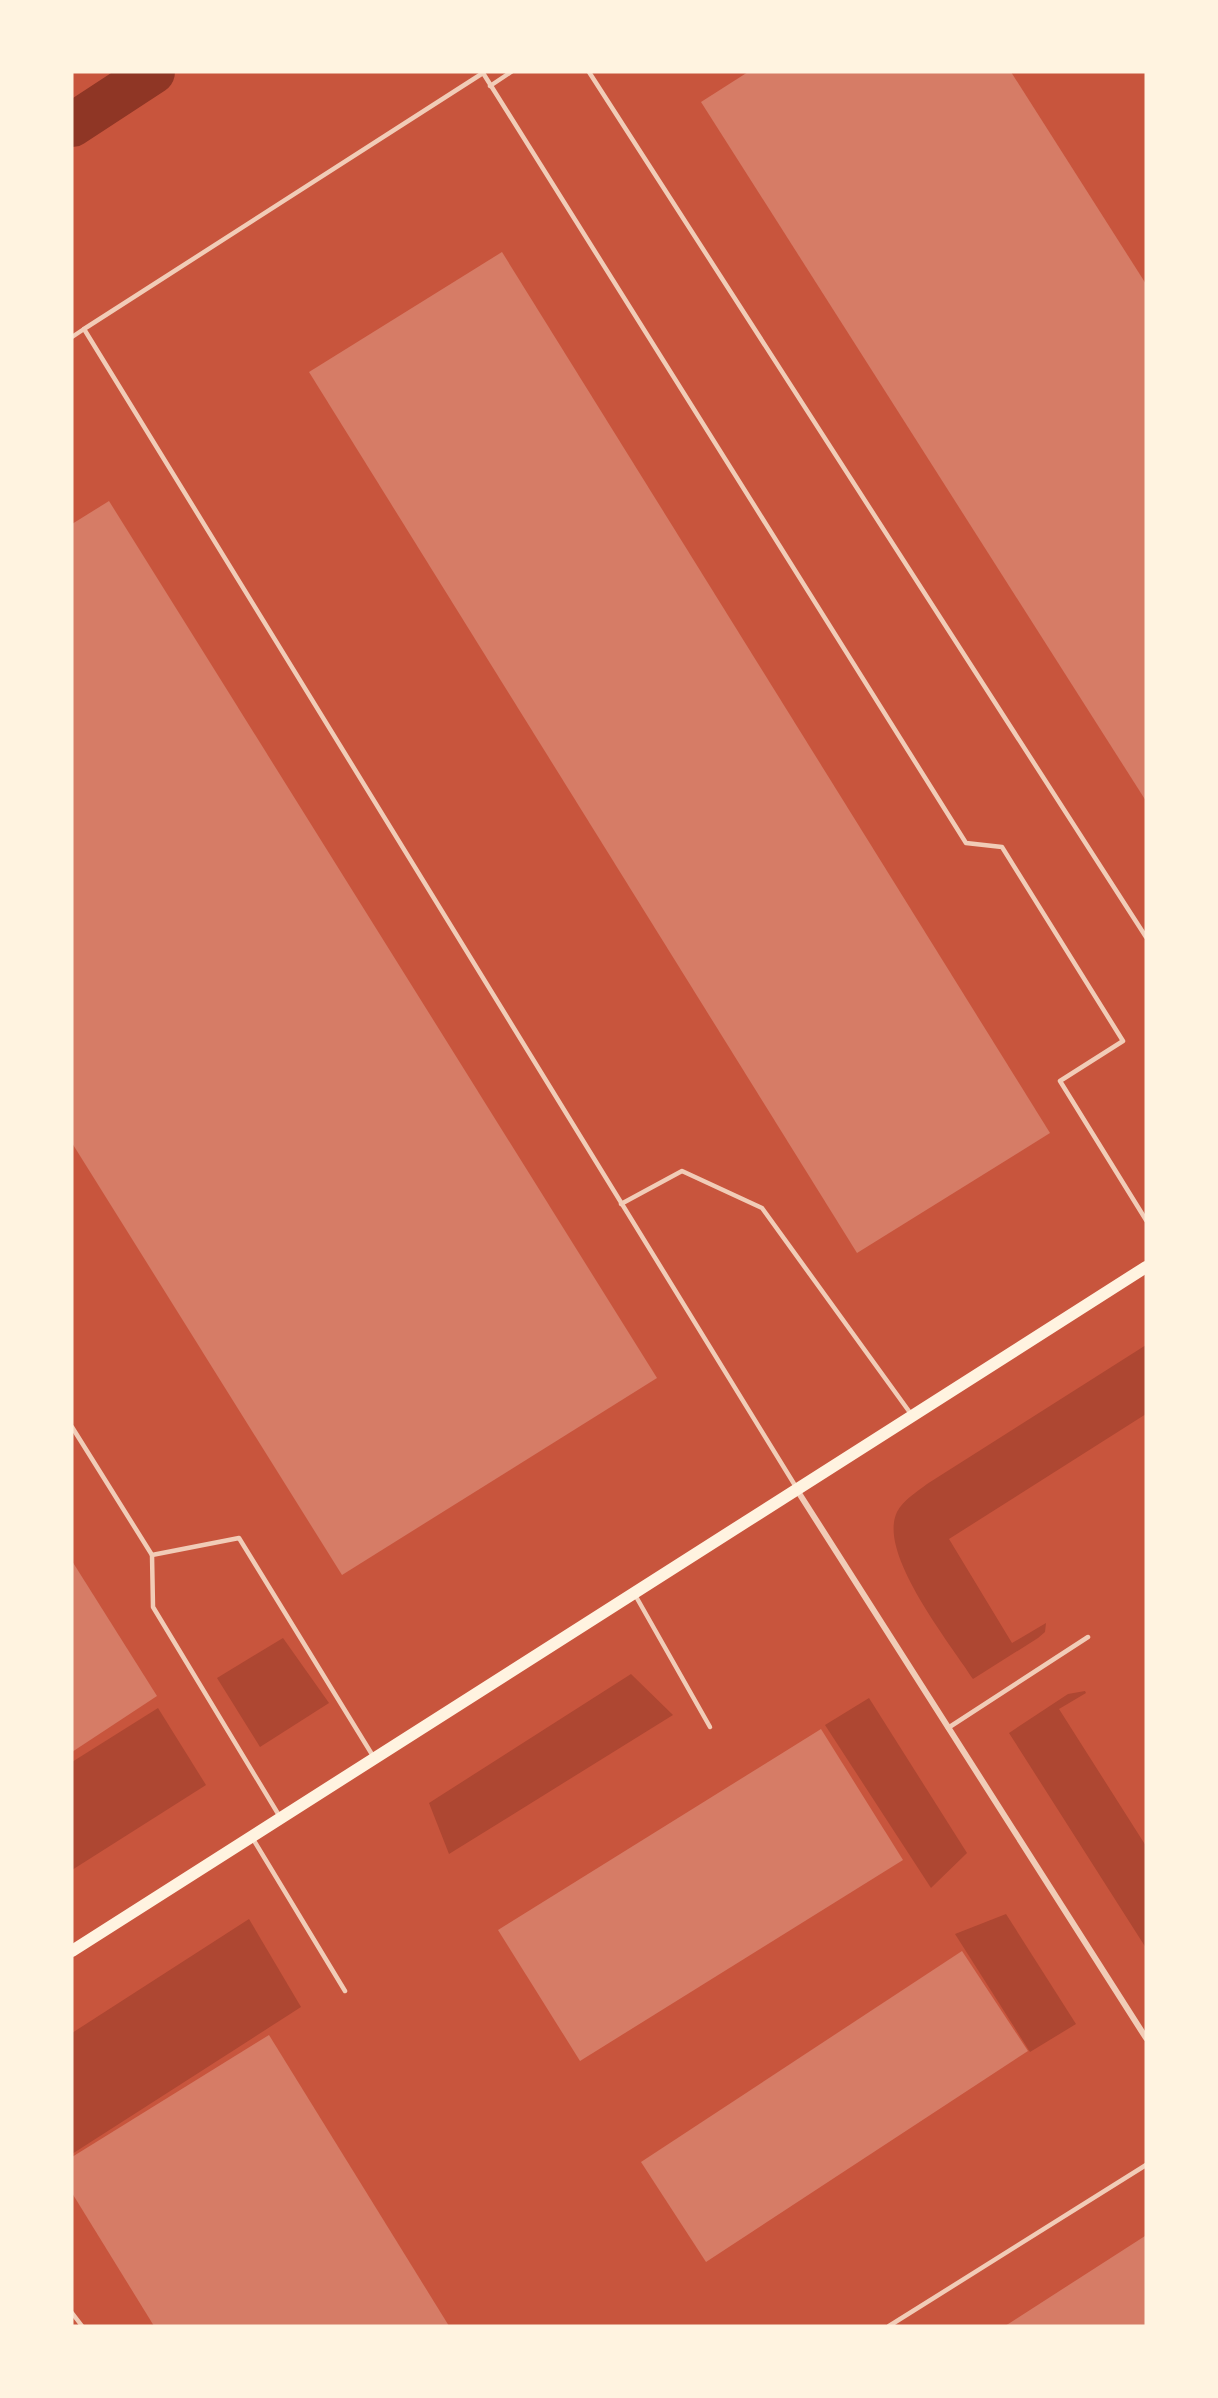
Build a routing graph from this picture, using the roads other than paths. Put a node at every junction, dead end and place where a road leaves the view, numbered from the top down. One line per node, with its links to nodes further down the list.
1 (511, 72): 3 (lane)
2 (589, 72): 6 (lane)
3 (490, 86): 4 (lane); 8 (lane)
4 (84, 329): 5 (lane); 7 (lane)
5 (72, 337)
6 (1146, 937)
7 (621, 1204): 10 (lane); 12 (lane)
8 (1146, 1220)
9 (1146, 1267): 10 (main road)
10 (913, 1416): 12 (main road)
11 (72, 1427): 13 (lane)
12 (797, 1490): 14 (main road); 17 (street)
13 (152, 1555): 18 (lane); 19 (lane)
14 (634, 1593): 16 (lane); 18 (main road)
15 (1088, 1637): 17 (lane)
16 (710, 1726)
17 (948, 1728): 24 (street)
18 (375, 1759): 19 (main road)
19 (280, 1818): 20 (main road)
20 (252, 1836): 21 (main road); 22 (lane)
21 (72, 1951)
22 (345, 1991)
23 (1146, 2021): 24 (lane)
24 (1139, 2026): 25 (street)
25 (1146, 2038)
26 (1146, 2165): 29 (lane)
27 (72, 2313): 28 (lane)
28 (82, 2326)
29 (889, 2326)

